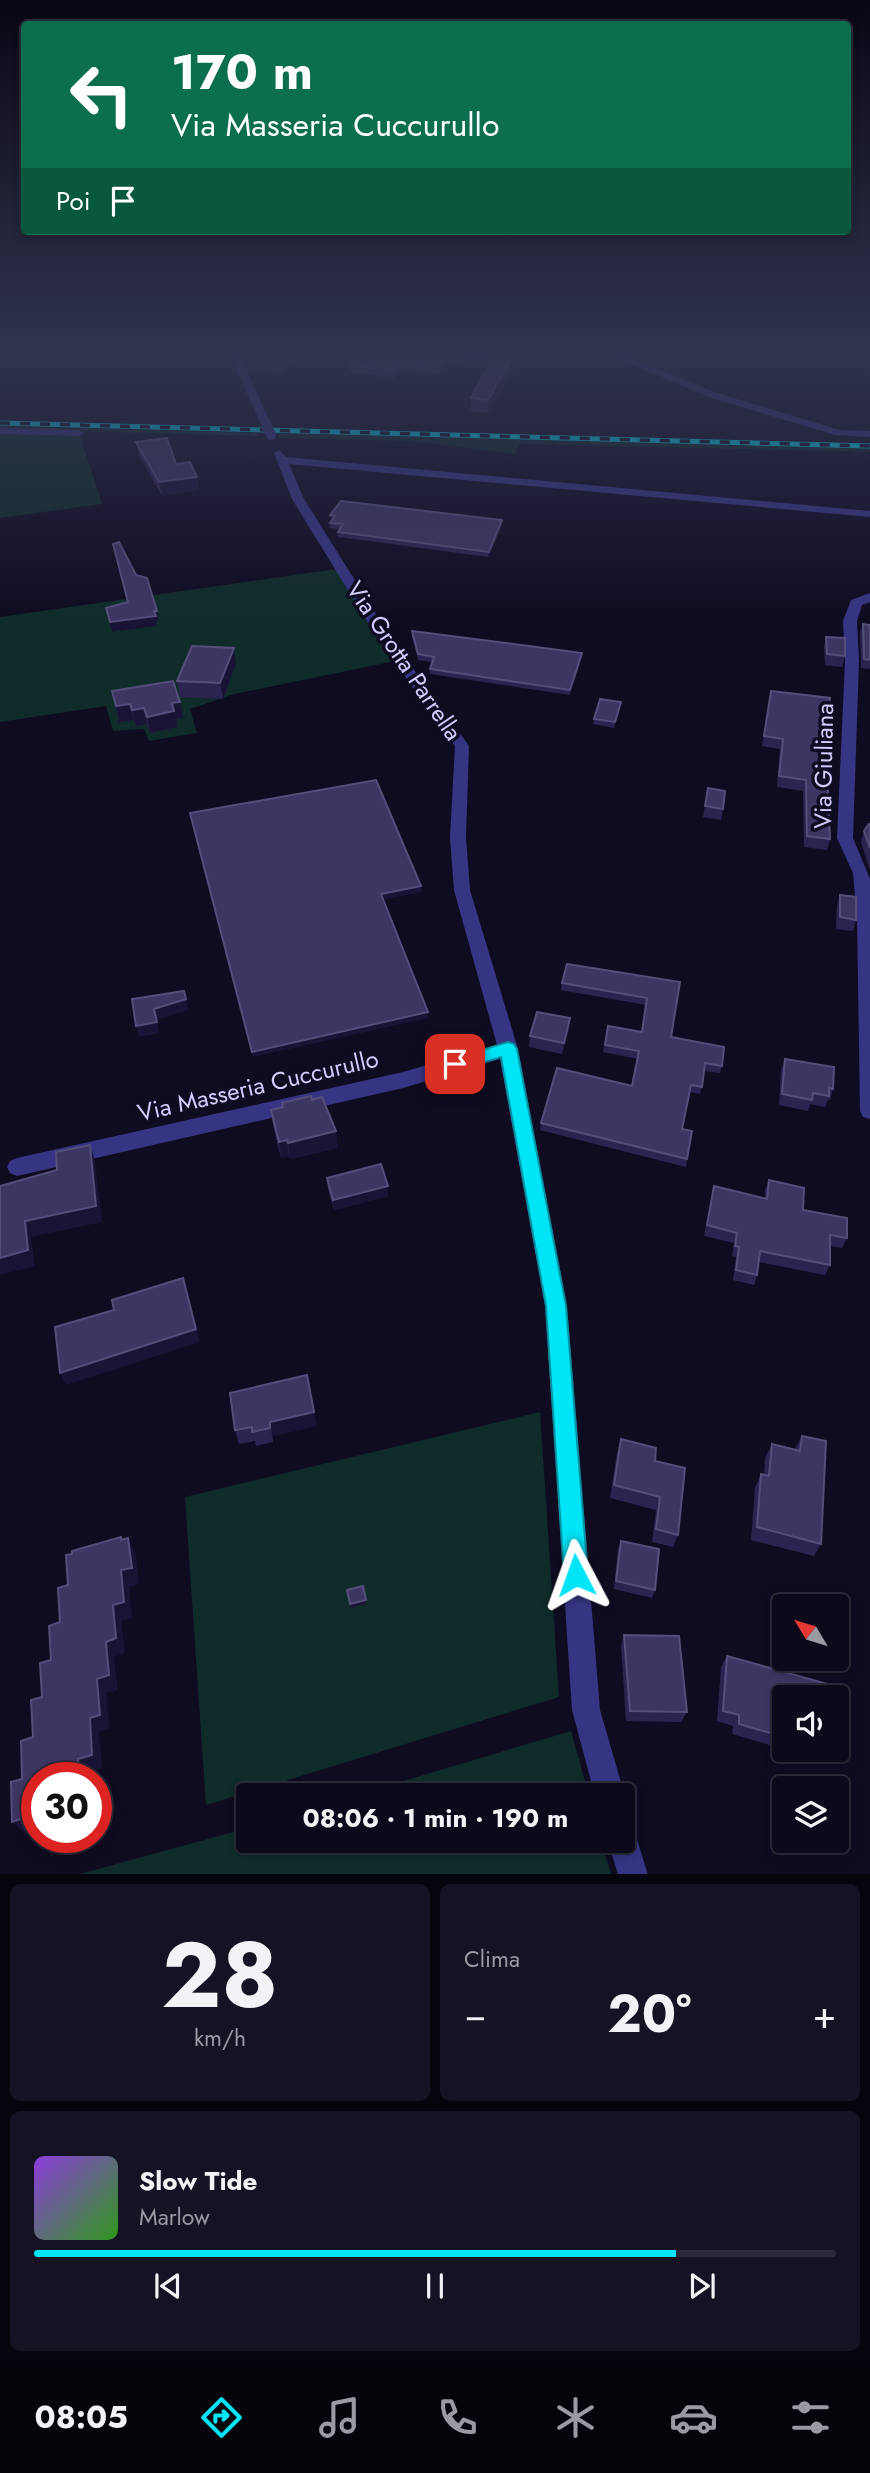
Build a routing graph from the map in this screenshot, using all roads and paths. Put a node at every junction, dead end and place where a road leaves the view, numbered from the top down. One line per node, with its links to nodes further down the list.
1 (274, 443): 2 (street); 4 (street, Via Grotta Parrella)
2 (870, 514)
3 (870, 597): 5 (street, Via Giuliana)
4 (508, 1049): 6 (street, Via Masseria Cuccurullo); 7 (street, Via Grotta Parrella)
5 (870, 1111)
6 (17, 1167)
7 (606, 1783)
8 (627, 1853): 9 (street)
9 (633, 1874)

